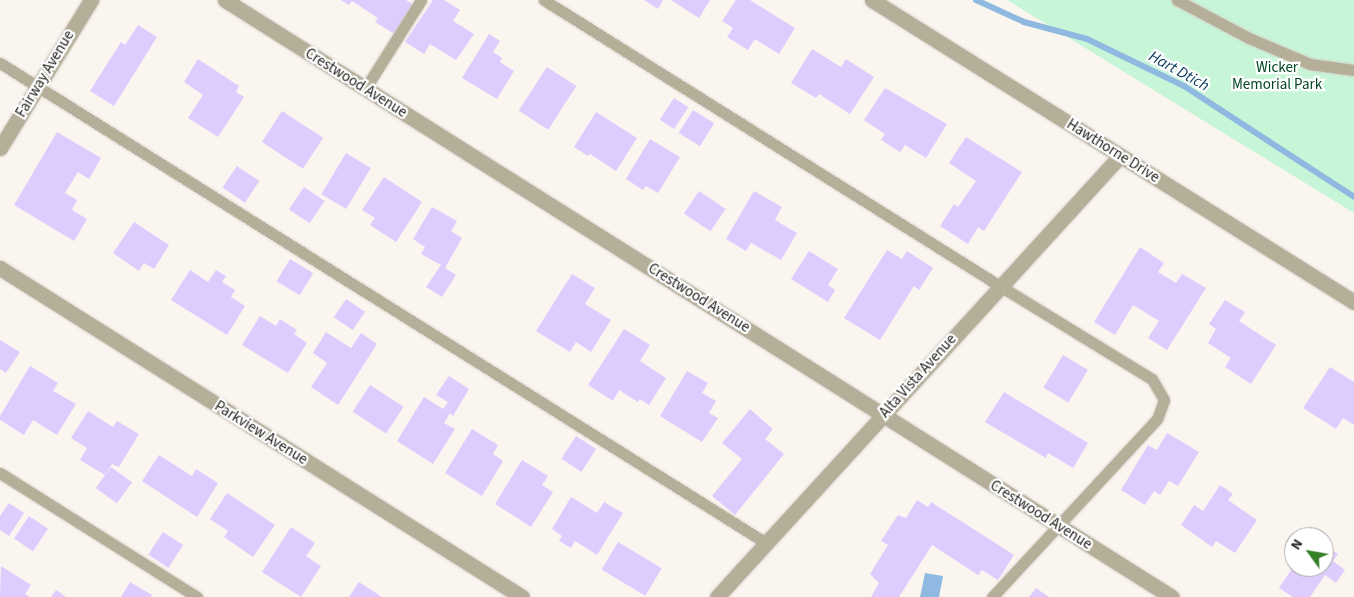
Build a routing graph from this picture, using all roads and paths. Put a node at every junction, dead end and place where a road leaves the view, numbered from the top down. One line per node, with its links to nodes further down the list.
1 (91, 0): 9 (street, Fairway Avenue)
2 (226, 0): 10 (street, Crestwood Avenue)
3 (421, 0): 10 (lane)
4 (544, 0): 14 (lane)
5 (872, 0): 12 (street, Hawthorne Drive)
6 (1177, 0): 8 (lane)
7 (0, 62): 9 (lane)
8 (1354, 70)
9 (38, 86): 11 (street, Fairway Avenue); 19 (lane)
10 (365, 89): 16 (street, Crestwood Avenue)
11 (0, 148)
12 (1120, 156): 14 (street, Alta Vista Avenue); 15 (street, Hawthorne Drive)
13 (0, 268): 21 (street, Parkview Avenue)
14 (1000, 286): 16 (street, Alta Vista Avenue); 18 (lane)
15 (1354, 302)
16 (884, 414): 18 (street, Crestwood Avenue); 19 (street, Alta Vista Avenue)
17 (0, 472): 20 (lane)
18 (1058, 525): 23 (lane); 24 (street, Crestwood Avenue)
19 (766, 543): 22 (street, Alta Vista Avenue)
20 (198, 597)
21 (522, 597)
22 (717, 597)
23 (992, 597)
24 (1172, 597)

